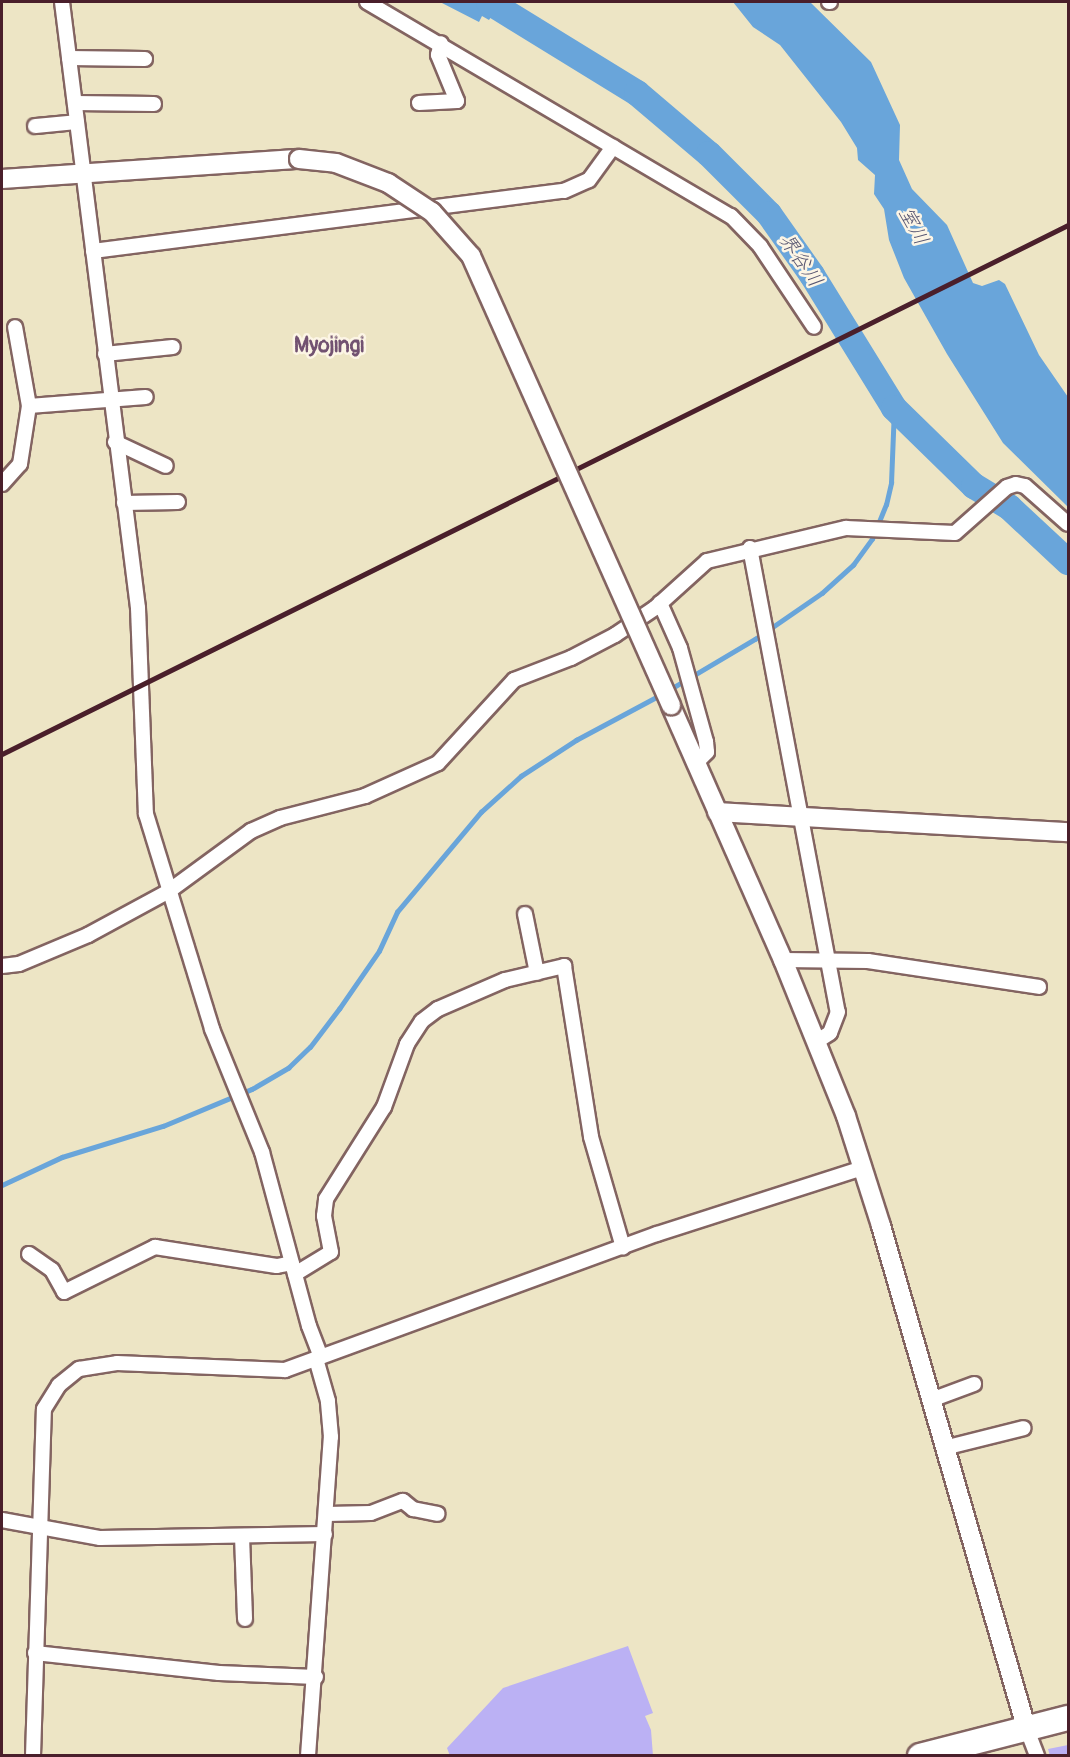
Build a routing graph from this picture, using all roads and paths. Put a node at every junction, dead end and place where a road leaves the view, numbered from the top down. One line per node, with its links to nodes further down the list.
1 (62, 2): 4 (street)
2 (367, 2): 3 (street)
3 (441, 43): 7 (street); 11 (street)
4 (69, 58): 5 (street); 6 (street)
5 (145, 59)
6 (75, 103): 8 (street); 9 (street)
7 (419, 103)
8 (154, 104)
9 (77, 122): 10 (street); 12 (street)
10 (35, 126)
11 (613, 147): 14 (street); 16 (street)
12 (83, 173): 13 (street); 14 (street); 30 (street, bridge)
13 (2, 179)
14 (93, 251): 18 (street)
15 (15, 327): 21 (street)
16 (814, 327)
17 (173, 347): 18 (street)
18 (105, 354): 20 (street)
19 (146, 397): 20 (street)
20 (111, 402): 21 (street); 22 (street)
21 (29, 406): 24 (street)
22 (116, 442): 23 (street); 26 (street)
23 (166, 466)
24 (2, 484)
25 (178, 502): 26 (street)
26 (124, 503): 34 (street)
27 (1068, 524): 28 (street)
28 (750, 548): 29 (street); 32 (street)
29 (660, 603): 30 (street); 34 (street)
30 (696, 763): 31 (street)
31 (717, 812): 32 (street); 36 (street)
32 (800, 816): 33 (street); 37 (street)
33 (1068, 832)
34 (169, 891): 38 (street); 45 (street)
35 (525, 914): 39 (street)
36 (783, 960): 37 (street); 41 (street)
37 (829, 960): 40 (street); 41 (street)
38 (2, 966)
39 (537, 973): 43 (street); 45 (street)
40 (1039, 987)
41 (817, 1041): 42 (street)
42 (863, 1168): 43 (street); 48 (street)
43 (623, 1247): 46 (street)
44 (29, 1254): 45 (street)
45 (293, 1268): 46 (street)
46 (319, 1358): 51 (street); 54 (street)
47 (974, 1384): 48 (street)
48 (931, 1400): 50 (street)
49 (1024, 1428): 50 (street)
50 (944, 1448): 61 (street)
51 (327, 1514): 52 (street); 55 (street)
52 (438, 1514)
53 (2, 1520): 54 (street)
54 (39, 1529): 56 (street); 58 (street)
55 (326, 1534): 56 (street); 59 (street)
56 (242, 1536): 57 (street)
57 (245, 1619)
58 (35, 1653): 59 (street); 62 (street)
59 (316, 1677): 63 (street)
60 (1068, 1718): 61 (highway)
61 (1026, 1727): 64 (highway); 65 (street)
62 (33, 1755)
63 (308, 1755)
64 (920, 1755)
65 (1036, 1755)

